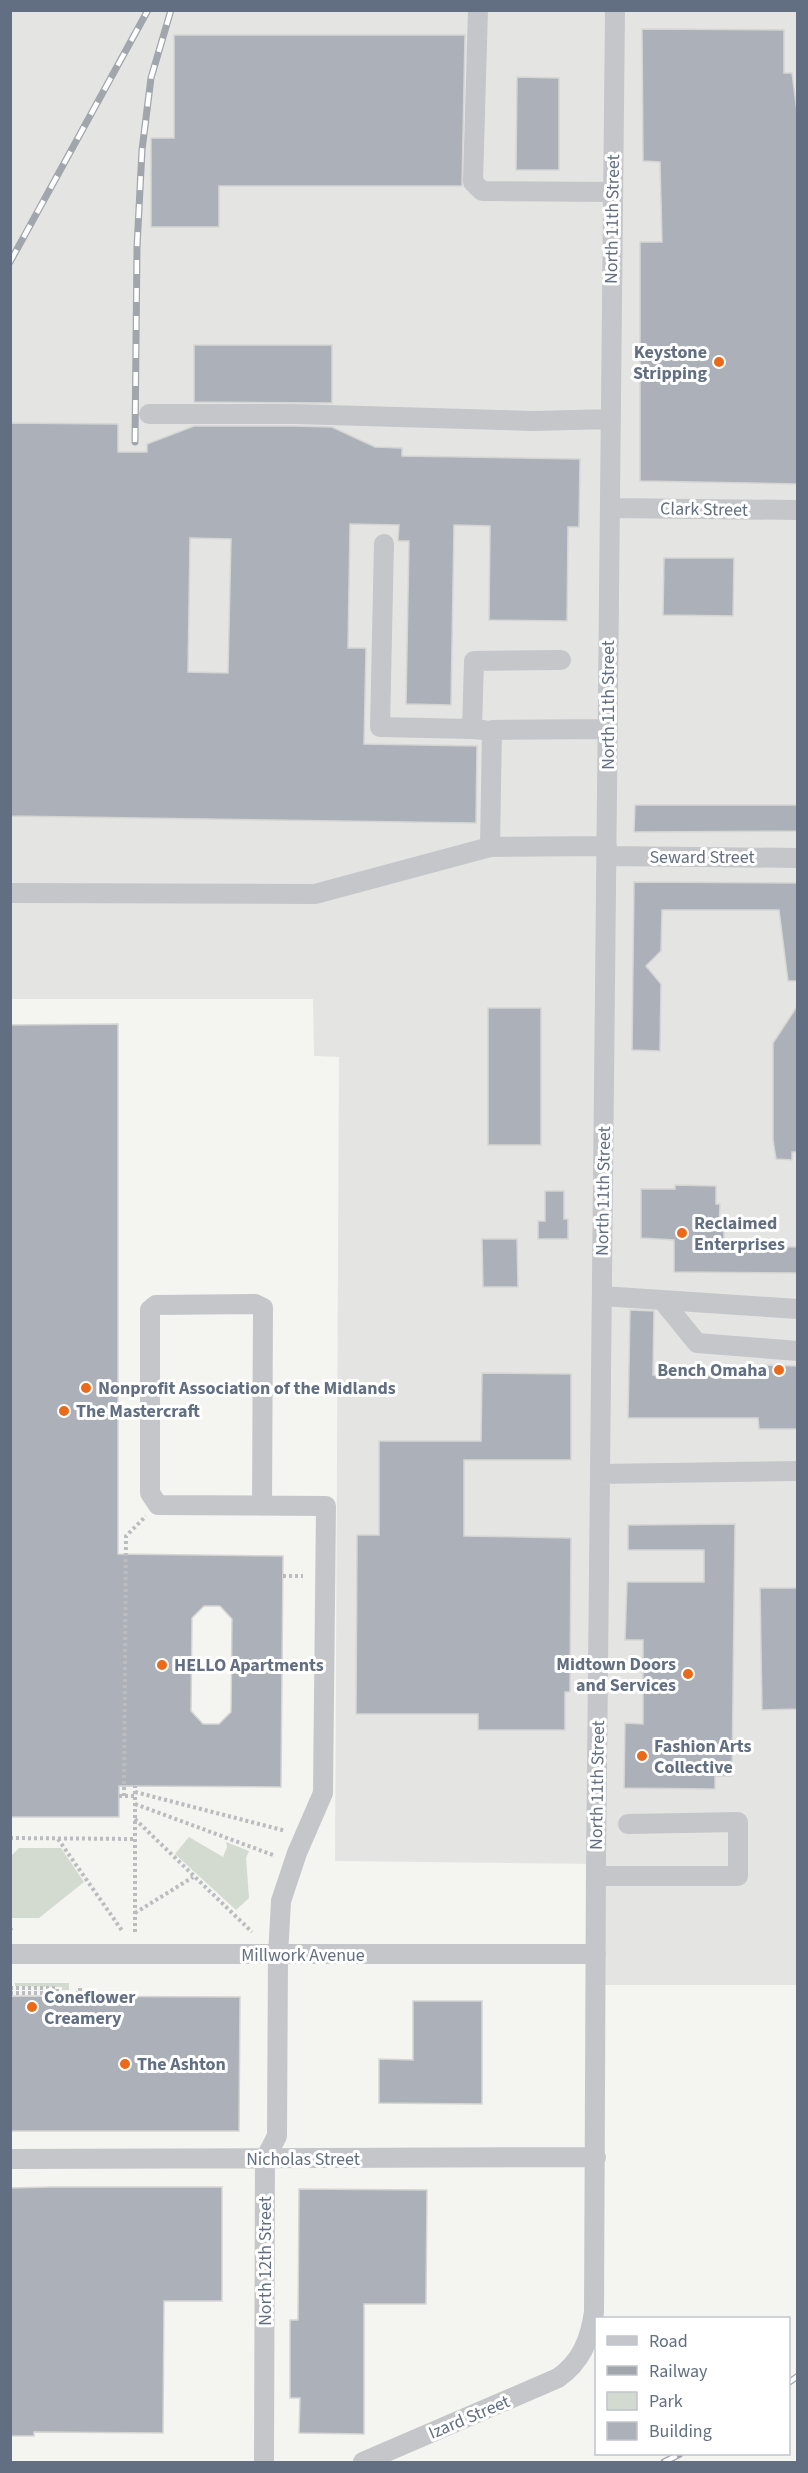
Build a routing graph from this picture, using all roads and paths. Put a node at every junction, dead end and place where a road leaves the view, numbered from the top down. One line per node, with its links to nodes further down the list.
1 (477, 10): 3 (street)
2 (615, 10): 3 (street, North 11th Street)
3 (613, 192): 5 (street, North 11th Street)
4 (149, 414): 5 (street)
5 (610, 419): 6 (street, North 11th Street)
6 (610, 508): 7 (street, Clark Street); 11 (street, North 11th Street)
7 (798, 510)
8 (384, 544): 10 (street)
9 (561, 660): 10 (street)
10 (472, 729): 12 (street)
11 (608, 729): 12 (street); 14 (street, North 11th Street)
12 (492, 730): 13 (street)
13 (490, 847): 14 (street, Seward Street); 16 (street, Seward Street)
14 (607, 851): 15 (street, Seward Street); 17 (street, North 11th Street)
15 (798, 858)
16 (10, 893)
17 (602, 1296): 18 (street); 22 (street, North 11th Street)
18 (662, 1300): 19 (street); 20 (street)
19 (798, 1309)
20 (798, 1351)
21 (798, 1471): 22 (street)
22 (600, 1474): 39 (street, North 11th Street)
23 (158, 1505): 24 (street); 24 (street); 30 (path)
24 (262, 1506): 47 (street, North 12th Street)
25 (283, 1576): 26 (path)
26 (303, 1576)
27 (135, 1786): 28 (path)
28 (135, 1794): 30 (path); 31 (path); 34 (path)
29 (119, 1796): 30 (path)
30 (124, 1796)
31 (135, 1804): 32 (path); 38 (path)
32 (135, 1819): 37 (path); 40 (path)
33 (628, 1824): 39 (street)
34 (286, 1831)
35 (10, 1838): 36 (path)
36 (57, 1838): 37 (path); 42 (path)
37 (135, 1839): 41 (path)
38 (273, 1855)
39 (596, 1876): 46 (street, North 11th Street)
40 (193, 1877): 41 (path); 44 (path)
41 (135, 1913): 43 (path)
42 (123, 1932)
43 (135, 1932)
44 (252, 1932)
45 (10, 1954): 47 (street, Millwork Avenue)
46 (596, 1954): 47 (street, Millwork Avenue); 52 (street, North 11th Street)
47 (278, 1956): 54 (street, North 12th Street)
48 (80, 1986): 51 (path)
49 (10, 1988): 51 (path)
50 (10, 1993): 51 (path)
51 (57, 1993)
52 (596, 2157): 54 (street, Nicholas Street); 55 (street, North 11th Street)
53 (10, 2159): 54 (street, Nicholas Street)
54 (265, 2159): 56 (street, North 12th Street)
55 (572, 2367): 57 (street, Izard Street)
56 (264, 2463)
57 (363, 2463)

